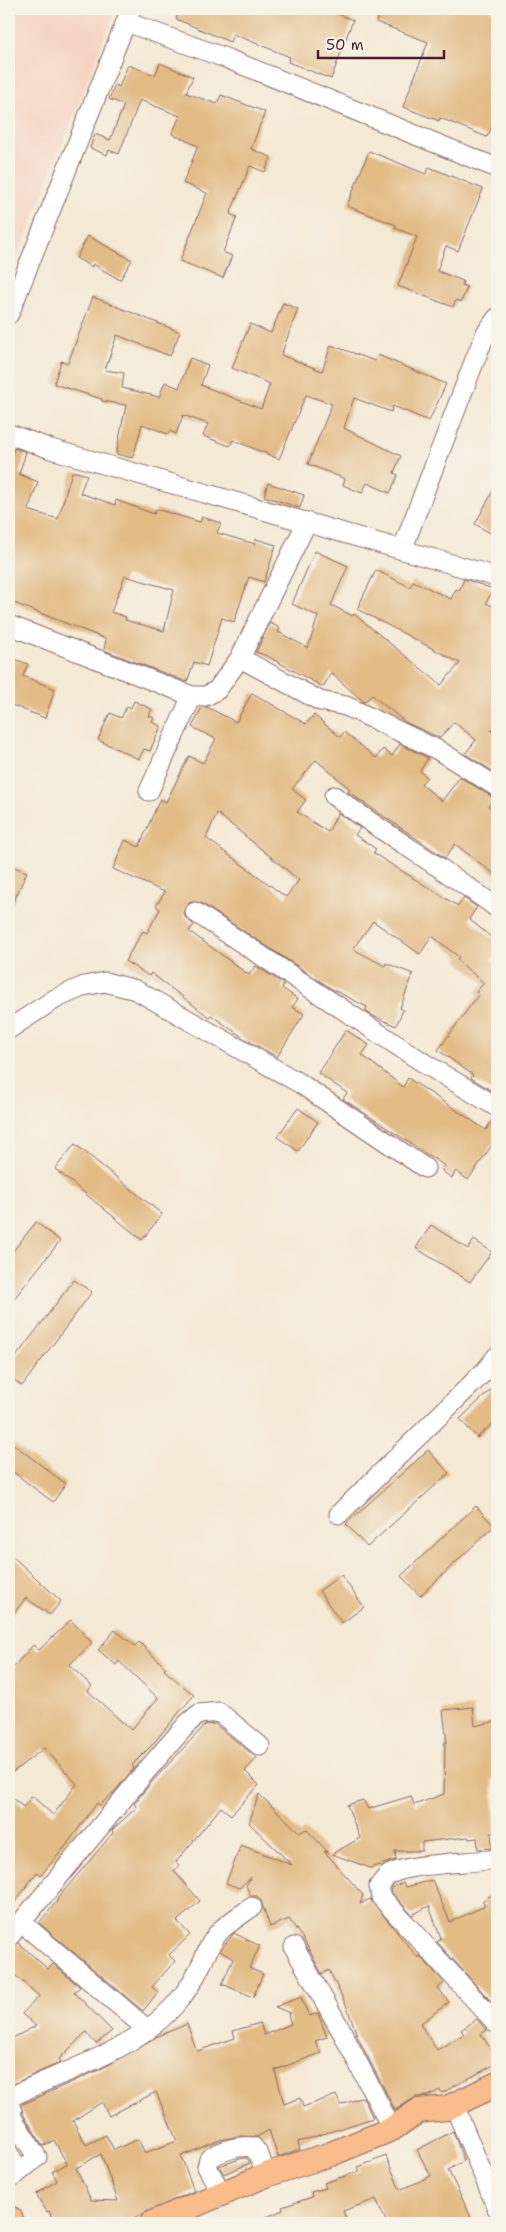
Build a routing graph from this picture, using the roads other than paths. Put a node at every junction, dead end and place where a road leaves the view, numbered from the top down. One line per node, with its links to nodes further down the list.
1 (128, 15): 2 (street); 3 (street)
2 (497, 168)
3 (9, 314)
4 (497, 318): 7 (street)
5 (9, 434): 6 (street)
6 (306, 522): 7 (street); 10 (street)
7 (402, 550): 8 (street)
8 (497, 577)
9 (9, 625): 11 (street)
10 (240, 658): 11 (street); 12 (street)
11 (192, 696): 13 (street)
12 (497, 787)
13 (149, 791)
14 (334, 796): 15 (street)
15 (497, 908)
16 (194, 912): 18 (street)
17 (9, 1029): 19 (street)
18 (497, 1107)
19 (425, 1168)
20 (497, 1356): 21 (street)
21 (339, 1514)
22 (260, 1746): 25 (street)
23 (497, 1858): 28 (street)
24 (252, 1907): 29 (street)
25 (21, 1922): 26 (street); 29 (street)
26 (9, 1937)
27 (294, 1947): 34 (street)
28 (497, 2024)
29 (148, 2030): 31 (street)
30 (497, 2084): 32 (main road)
31 (9, 2098)
32 (451, 2106): 34 (main road); 37 (main road); 39 (street)
33 (9, 2112): 36 (street)
34 (392, 2129): 37 (main road)
35 (9, 2154): 36 (street)
36 (14, 2176)
37 (269, 2182): 38 (main road); 38 (street); 41 (main road)
38 (222, 2194): 40 (main road)
39 (497, 2208)
40 (152, 2223)
41 (193, 2223)

